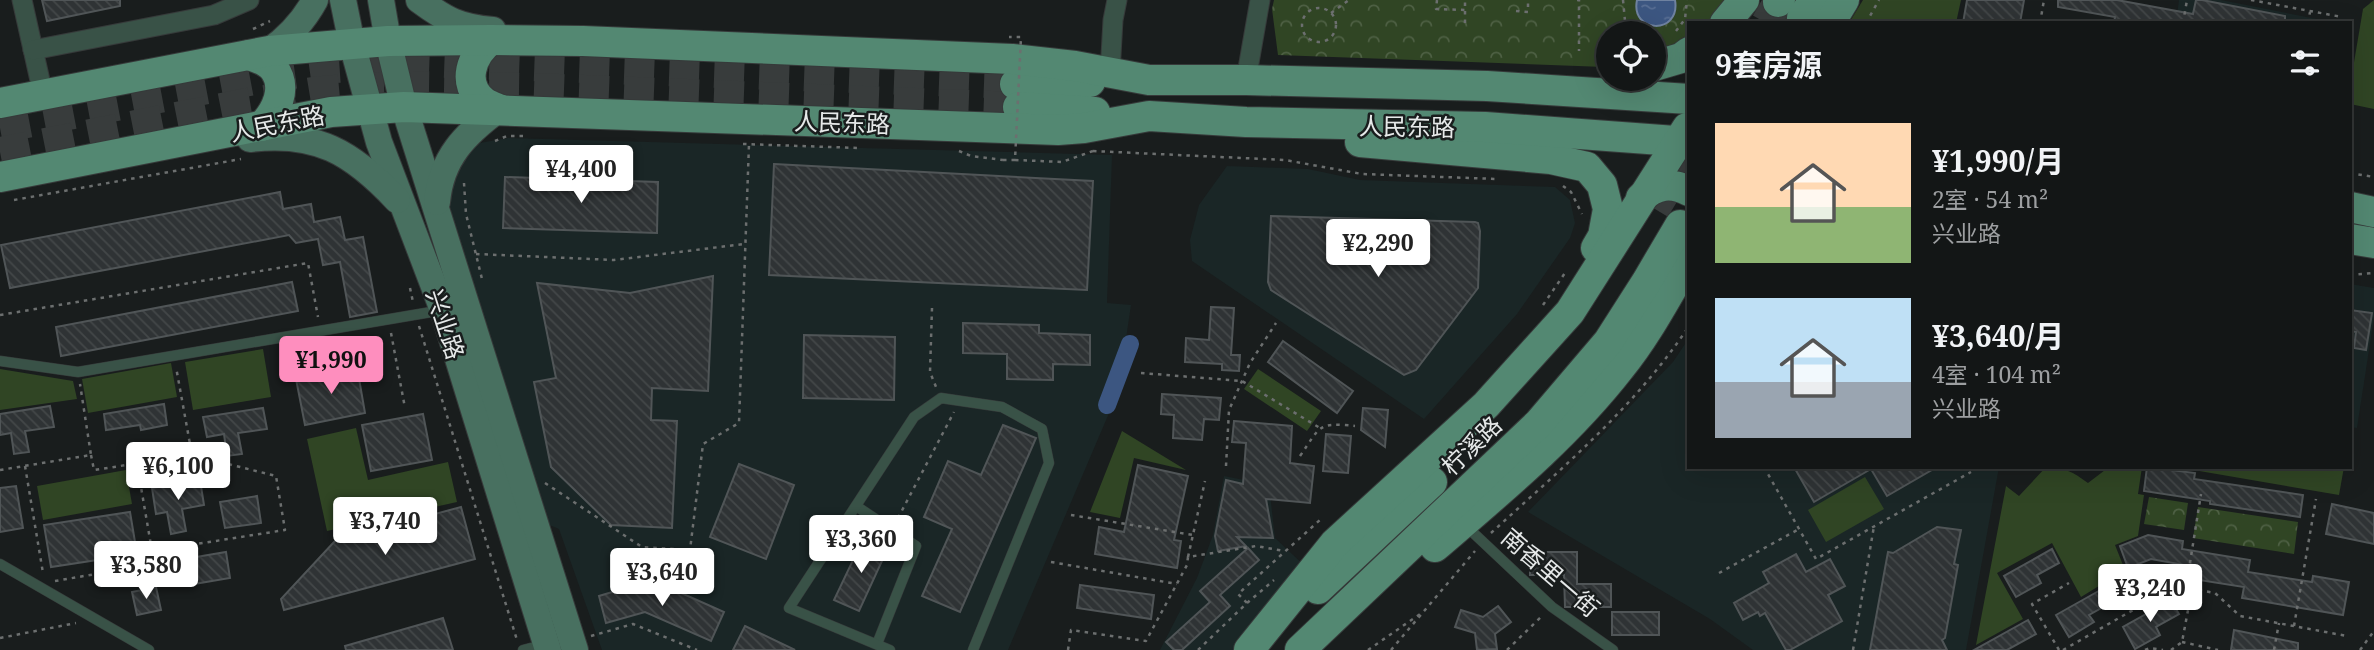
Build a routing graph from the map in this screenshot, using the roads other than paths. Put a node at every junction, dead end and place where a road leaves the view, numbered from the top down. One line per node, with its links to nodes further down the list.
1 (22, 0): 18 (street)
2 (249, 0): 18 (street)
3 (315, 0): 19 (main road)
4 (344, 0): 16 (main road, 兴业路)
5 (381, 0): 14 (main road, 兴业路)
6 (419, 0): 15 (main road)
7 (1116, 0): 21 (street)
8 (1259, 0): 24 (street)
9 (1844, 0): 11 (main road)
10 (1855, 0): 12 (main road)
11 (1771, 11)
12 (1845, 21)
13 (491, 40): 14 (main road, 人民东路); 15 (main road, 人民东路); 31 (main road)
14 (388, 41): 16 (main road, 人民东路); 29 (main road, 兴业路)
15 (595, 42): 21 (main road, 人民东路)
16 (352, 44): 19 (main road, 人民东路); 30 (main road, 兴业路)
17 (1680, 44): 20 (main road)
18 (33, 50): 26 (street)
19 (259, 53): 26 (main road, 人民东路); 34 (main road)
20 (1666, 62)
21 (1110, 73): 23 (main road, 人民东路)
22 (1596, 76): 24 (main road)
23 (1149, 80): 24 (main road, 人民东路); 32 (main road)
24 (1252, 81): 25 (main road, 人民东路)
25 (1487, 86): 27 (main road, 人民东路); 35 (main road)
26 (43, 94): 28 (main road, 人民东路)
27 (1687, 99)
28 (0, 103)
29 (404, 107): 30 (main road, 人民东路); 31 (main road, 人民东路); 40 (main road, 兴业路)
30 (369, 109): 34 (main road, 人民东路); 42 (main road, 兴业路)
31 (499, 109): 32 (main road, 人民东路); 40 (main road)
32 (1149, 116): 33 (main road, 人民东路)
33 (1247, 122): 35 (main road, 人民东路); 52 (main road)
34 (261, 126): 37 (main road, 人民东路)
35 (1485, 127): 36 (main road, 人民东路)
36 (1685, 136): 43 (main road)
37 (136, 150): 38 (main road, 人民东路); 42 (main road)
38 (7, 188)
39 (1687, 190): 43 (main road)
40 (436, 207): 57 (main road, 兴业路)
41 (2352, 207): 44 (main road)
42 (404, 208): 49 (main road, 兴业路)
43 (1659, 211): 52 (main road); 61 (main road, 柠溪路); 62 (main road, 柠溪路)
44 (2374, 212)
45 (2352, 239): 46 (main road)
46 (2374, 243)
47 (1687, 262): 50 (main road)
48 (1687, 288): 50 (main road)
49 (443, 310): 51 (lane); 57 (main road, 兴业路)
50 (1648, 330): 54 (main road)
51 (0, 361)
52 (1486, 405): 61 (main road)
53 (856, 506): 56 (lane); 56 (lane); 60 (lane)
54 (1473, 532): 63 (main road); 64 (lane, 南香里一街)
55 (0, 564): 58 (lane)
56 (877, 645): 59 (lane)
57 (547, 648)
58 (149, 650)
59 (890, 650)
60 (973, 650)
61 (1250, 650)
62 (1300, 650)
63 (1311, 650)
64 (1613, 650)

